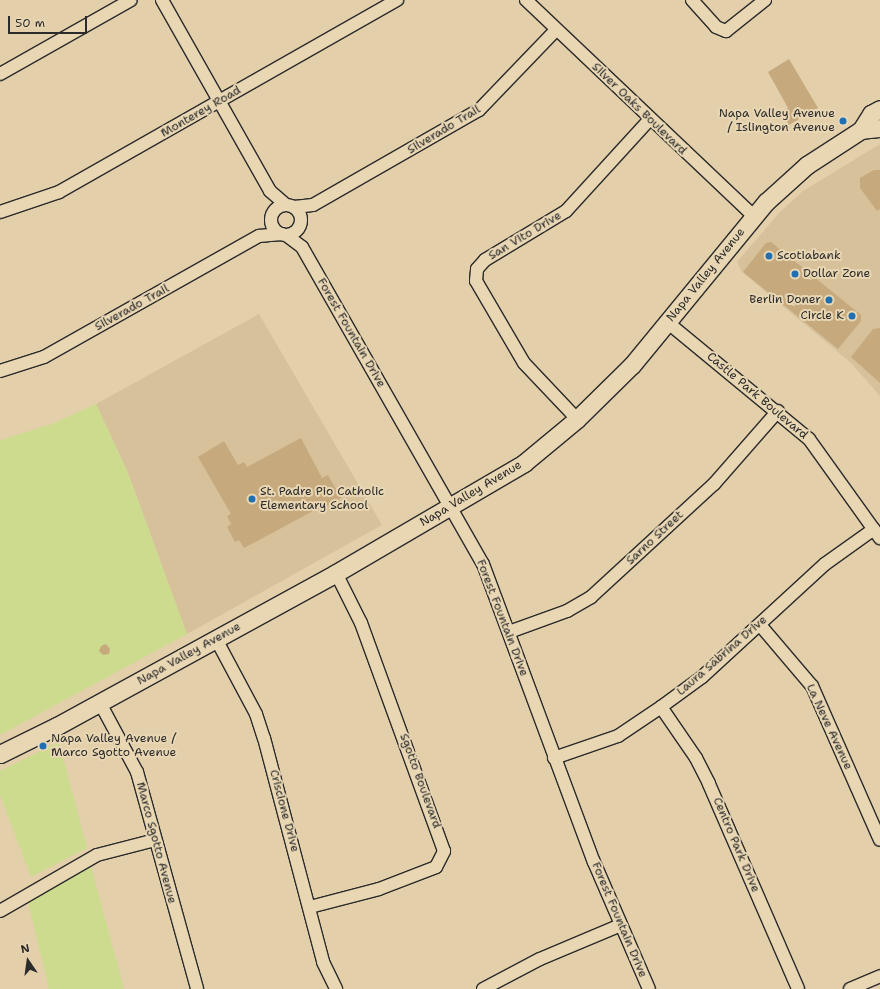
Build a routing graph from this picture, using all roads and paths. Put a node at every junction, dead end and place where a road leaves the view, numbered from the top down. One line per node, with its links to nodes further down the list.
1 (131, 0): 8 (street)
2 (162, 0): 9 (street)
3 (397, 0): 9 (street, Monterey Road)
4 (526, 0): 7 (street, Silver Oaks Boulevard)
5 (692, 0): 6 (street)
6 (765, 0)
7 (556, 30): 11 (street, Silver Oaks Boulevard); 15 (street, Silverado Trail)
8 (0, 74)
9 (219, 101): 14 (street); 17 (street, Monterey Road)
10 (880, 109): 13 (street, Napa Valley Avenue)
11 (649, 120): 19 (street, Silver Oaks Boulevard); 27 (street, San Vito Drive)
12 (880, 128): 13 (street, Napa Valley Avenue)
13 (861, 130): 19 (street, Napa Valley Avenue)
14 (270, 191): 16 (street); 18 (street)
15 (313, 205): 16 (street, Silverado Trail); 20 (street, Silverado Trail)
16 (290, 206): 18 (street); 20 (street)
17 (0, 212)
18 (272, 216): 21 (street); 22 (street, Silverado Trail)
19 (754, 216): 24 (street, Napa Valley Avenue)
20 (300, 224): 21 (street); 23 (street, Forest Fountain Drive)
21 (284, 234): 22 (street, Silverado Trail); 23 (street, Forest Fountain Drive)
22 (260, 236): 25 (street, Silverado Trail)
23 (302, 247): 28 (street, Forest Fountain Drive)
24 (667, 322): 26 (street, Castle Park Boulevard); 27 (street, Napa Valley Avenue)
25 (0, 371)
26 (778, 411): 29 (street, Castle Park Boulevard); 32 (street, Sarno Street)
27 (577, 419): 28 (street, Napa Valley Avenue)
28 (451, 507): 30 (street, Napa Valley Avenue); 32 (street, Forest Fountain Drive)
29 (877, 533): 31 (street, Laura Sabrina Drive)
30 (336, 573): 33 (street, Napa Valley Avenue); 40 (street, Sgotto Boulevard)
31 (760, 625): 35 (street, Laura Sabrina Drive); 39 (street, La Neve Avenue)
32 (509, 632): 37 (street, Forest Fountain Drive)
33 (216, 639): 34 (street, Napa Valley Avenue); 40 (street, Criscione Drive)
34 (100, 703): 36 (street, Napa Valley Avenue); 38 (street, Marco Sgotto Avenue)
35 (661, 708): 37 (street, Laura Sabrina Drive); 48 (street, Centro Park Drive)
36 (0, 754)
37 (554, 758): 42 (street, Forest Fountain Drive)
38 (155, 840): 41 (street); 44 (street, Marco Sgotto Avenue)
39 (880, 840)
40 (310, 907): 45 (street, Criscione Drive)
41 (0, 911)
42 (621, 925): 46 (street); 47 (street, Forest Fountain Drive)
43 (880, 976): 49 (street)
44 (197, 989)
45 (336, 989)
46 (483, 989)
47 (649, 989)
48 (798, 989)
49 (850, 989)

